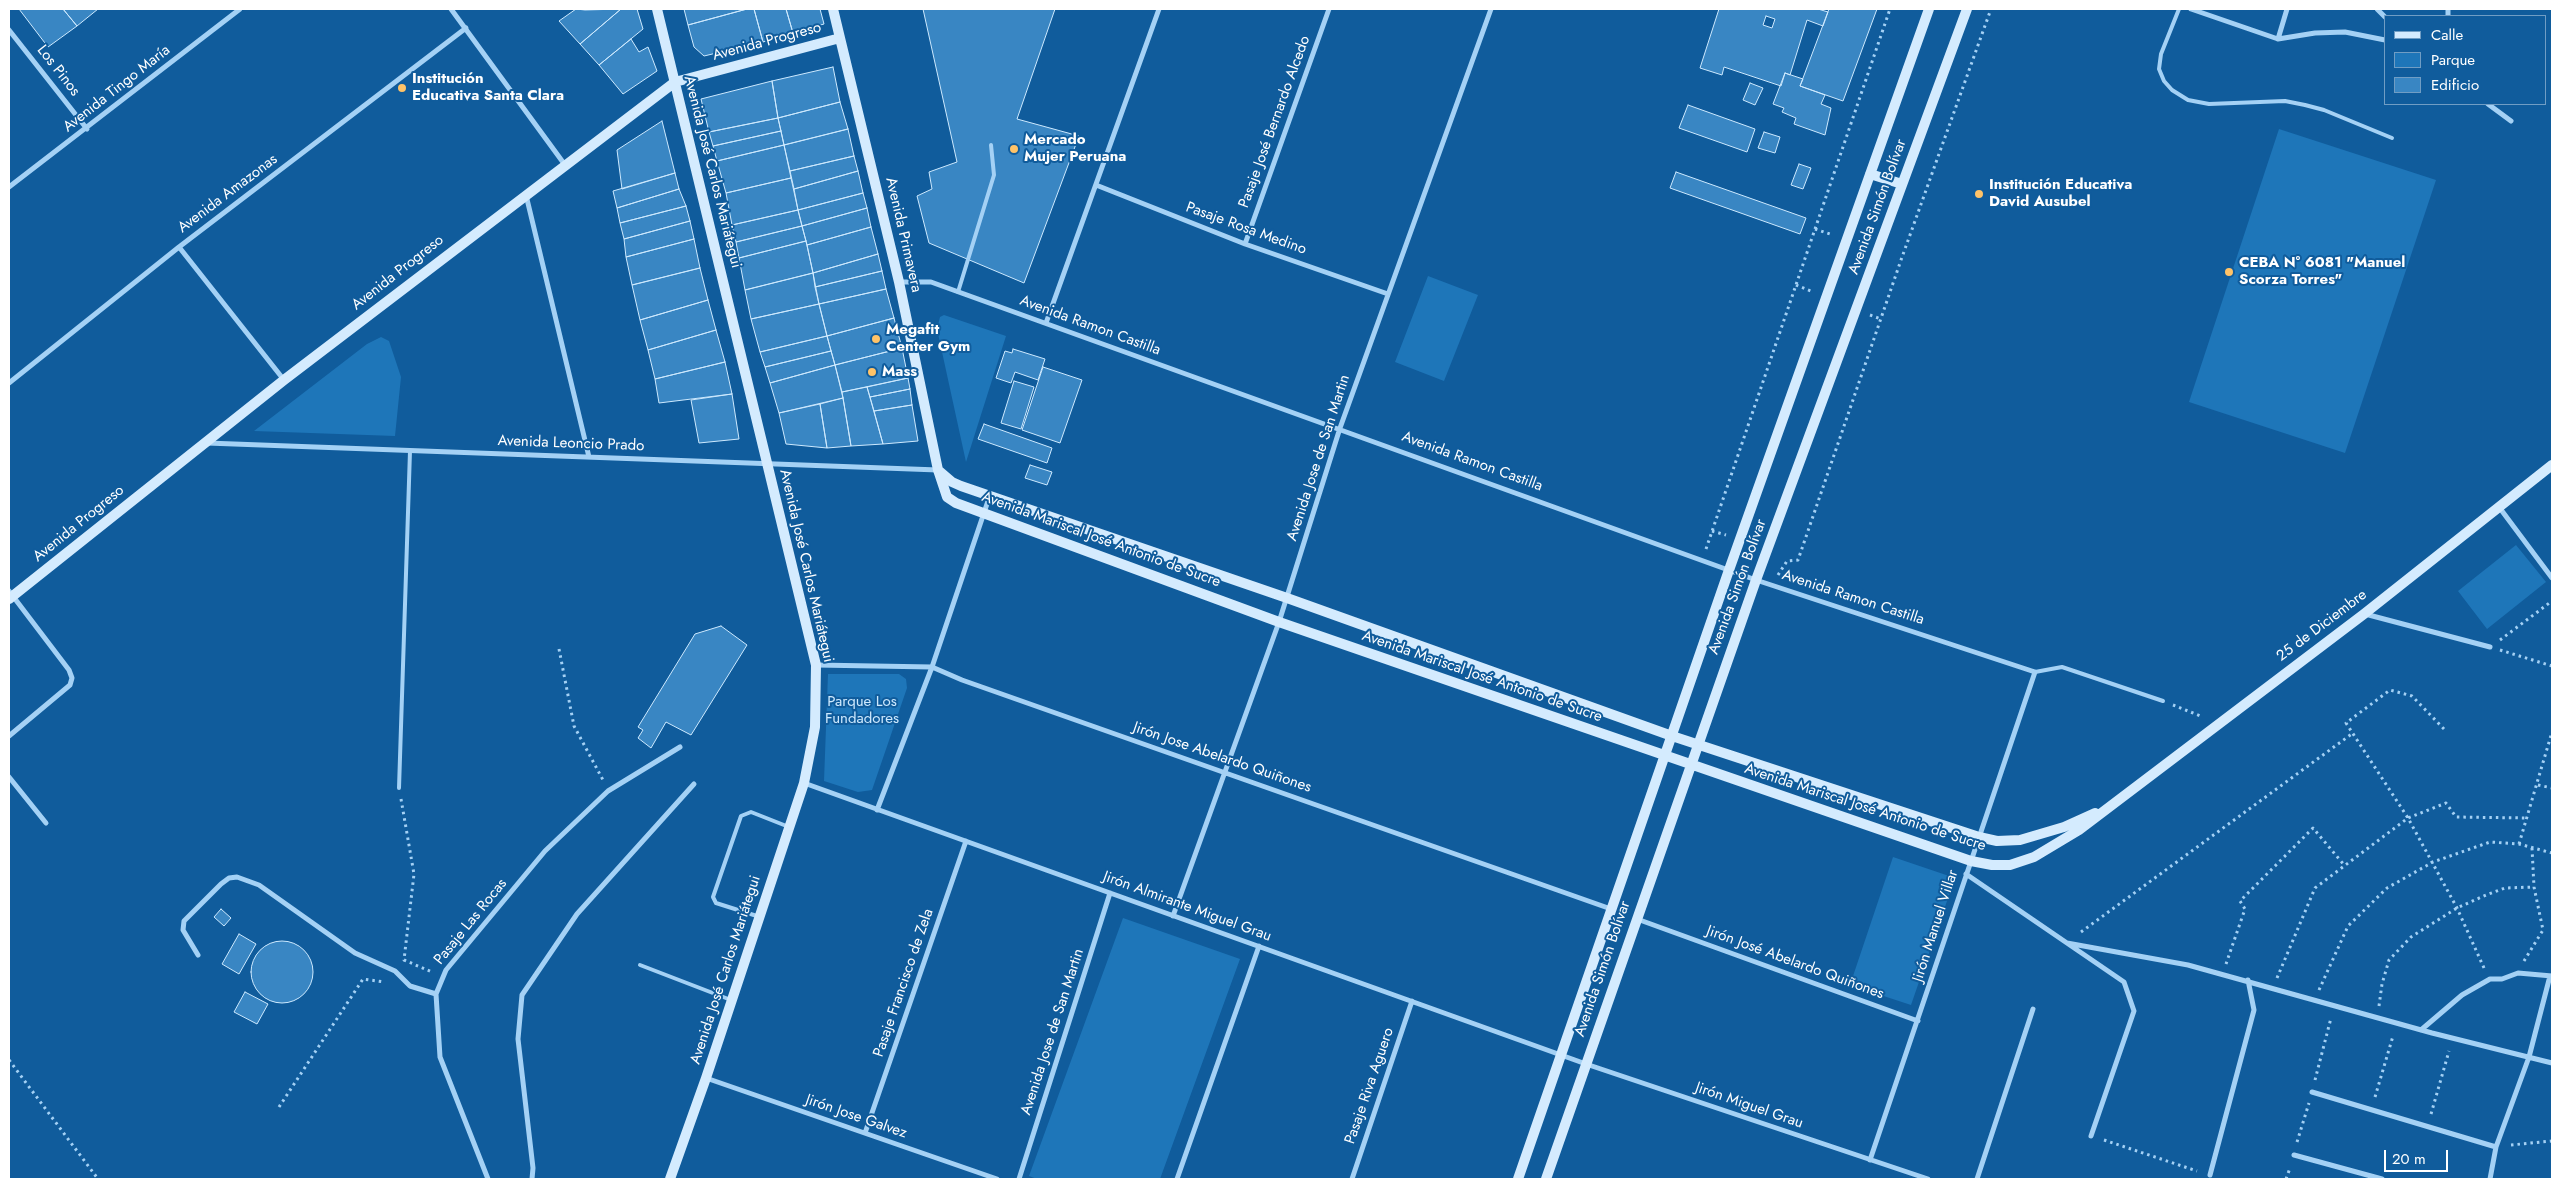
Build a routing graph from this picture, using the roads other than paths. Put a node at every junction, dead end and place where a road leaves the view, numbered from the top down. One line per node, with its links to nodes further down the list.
1 (240, 9): 21 (street, Avenida Tingo María)
2 (453, 9): 13 (street)
3 (657, 9): 18 (street, Avenida José Carlos Mariátegui)
4 (833, 9): 15 (street, Avenida Primavera)
5 (1160, 9): 27 (street)
6 (1329, 9): 30 (street, Pasaje José Bernardo Alcedo)
7 (1490, 9): 34 (street, Avenida Jose de San Martin)
8 (1929, 9): 25 (street, Avenida Simón Bolívar)
9 (1967, 9): 26 (street, Avenida Simón Bolívar)
10 (2178, 9): 22 (lane)
11 (2191, 9): 16 (street)
12 (2287, 9): 16 (street)
13 (466, 28): 24 (street); 31 (street, Avenida Amazonas)
14 (9, 30): 21 (street, Los Pinos)
15 (840, 38): 18 (street, Avenida Progreso); 32 (street, Avenida Primavera)
16 (2278, 40): 17 (street)
17 (2384, 40)
18 (675, 82): 24 (street, Avenida Progreso); 42 (street, Avenida José Carlos Mariátegui)
19 (2489, 105): 20 (street)
20 (2511, 121)
21 (87, 129): 28 (street, Avenida Tingo María)
22 (2392, 138)
23 (991, 145): 33 (lane)
24 (565, 165): 29 (street, Avenida Progreso)
25 (1870, 174): 26 (street); 48 (street, Avenida Simón Bolívar)
26 (1902, 184): 50 (street, Avenida Simón Bolívar)
27 (1096, 185): 30 (street, Pasaje Rosa Medino); 35 (street)
28 (9, 187)
29 (526, 194): 36 (street, Avenida Progreso); 41 (street)
30 (1245, 244): 34 (street, Pasaje Rosa Medino)
31 (179, 247): 36 (street); 37 (street, Avenida Amazonas)
32 (899, 282): 33 (street, Avenida Ramon Castilla); 44 (street, Avenida Primavera)
33 (958, 292): 35 (street, Avenida Ramon Castilla)
34 (1388, 294): 38 (street, Avenida Jose de San Martin)
35 (1046, 324): 38 (street, Avenida Ramon Castilla)
36 (284, 380): 39 (street, Avenida Progreso)
37 (9, 383)
38 (1340, 428): 48 (street, Avenida Ramon Castilla); 52 (street, Avenida Jose de San Martin)
39 (204, 443): 40 (street, Avenida Leoncio Prado); 51 (street, Avenida Progreso)
40 (410, 451): 41 (street, Avenida Leoncio Prado); 70 (lane)
41 (589, 457): 42 (street, Avenida Leoncio Prado)
42 (767, 464): 44 (street, Avenida Leoncio Prado); 56 (street, Avenida José Carlos Mariátegui)
43 (2552, 465): 46 (street, 25 de Diciembre)
44 (938, 470): 45 (street, Avenida Mariscal José Antonio de Sucre); 47 (street, Avenida Mariscal José Antonio de Sucre)
45 (990, 495): 47 (street); 52 (street, Avenida Mariscal José Antonio de Sucre)
46 (2500, 506): 49 (street); 53 (street, 25 de Diciembre)
47 (984, 513): 54 (street, Avenida Mariscal José Antonio de Sucre); 57 (street)
48 (1729, 570): 50 (street, Avenida Ramon Castilla); 61 (street, Avenida Simón Bolívar)
49 (2552, 578)
50 (1756, 580): 58 (street, Avenida Ramon Castilla); 62 (street, Avenida Simón Bolívar)
51 (10, 595): 60 (street)
52 (1287, 598): 54 (street, Avenida Jose de San Martin); 61 (street, Avenida Mariscal José Antonio de Sucre)
53 (2364, 614): 55 (street); 71 (street, 25 de Diciembre)
54 (1279, 622): 64 (street, Avenida Mariscal José Antonio de Sucre); 66 (street, Avenida Jose de San Martin)
55 (2490, 647)
56 (816, 664): 57 (street, Jirón Jose Abelardo Quiñones); 68 (street, Avenida José Carlos Mariátegui)
57 (932, 667): 66 (street, Jirón Jose Abelardo Quiñones); 72 (street)
58 (2035, 672): 59 (lane); 75 (street, Jirón Manuel Villar)
59 (2162, 701)
60 (9, 736)
61 (1672, 736): 62 (street, Avenida Mariscal José Antonio de Sucre); 64 (street, Avenida Simón Bolívar)
62 (1698, 744): 65 (street, Avenida Simón Bolívar); 75 (street, Avenida Mariscal José Antonio de Sucre)
63 (680, 747): 90 (street, Pasaje Las Rocas)
64 (1665, 757): 65 (street, Avenida Mariscal José Antonio de Sucre); 80 (street, Avenida Simón Bolívar)
65 (1690, 765): 77 (street, Avenida Mariscal José Antonio de Sucre); 83 (street, Avenida Simón Bolívar)
66 (1224, 772): 80 (street, Jirón Jose Abelardo Quiñones); 81 (street, Avenida Jose de San Martin)
67 (9, 777): 73 (street)
68 (804, 783): 72 (street, Jirón Almirante Miguel Grau); 74 (street, Avenida José Carlos Mariátegui)
69 (694, 784): 109 (street)
70 (400, 788)
71 (2107, 809): 75 (street, Avenida Mariscal José Antonio de Sucre); 77 (street, Avenida Mariscal José Antonio de Sucre)
72 (877, 810): 76 (street, Jirón Almirante Miguel Grau)
73 (46, 823)
74 (789, 827): 82 (street, Avenida José Carlos Mariátegui); 82 (lane)
75 (1979, 837): 77 (street, Jirón Manuel Villar)
76 (966, 842): 79 (street, Jirón Almirante Miguel Grau); 102 (street, Pasaje Francisco de Zela)
77 (1971, 861): 78 (street, Jirón Manuel Villar)
78 (1966, 874): 84 (street); 94 (street, Jirón Manuel Villar)
79 (1110, 893): 81 (street, Jirón Almirante Miguel Grau); 112 (street, Avenida Jose de San Martin)
80 (1613, 910): 96 (street, Avenida Simón Bolívar)
81 (1173, 916): 85 (street, Jirón Almirante Miguel Grau)
82 (760, 917): 91 (street, Avenida José Carlos Mariátegui)
83 (1637, 919): 94 (street, Jirón José Abelardo Quiñones); 99 (street, Avenida Simón Bolívar)
84 (2067, 943): 89 (street); 103 (street)
85 (1259, 946): 92 (street, Jirón Almirante Miguel Grau); 113 (street)
86 (198, 955): 90 (street)
87 (640, 965): 91 (lane)
88 (2551, 976): 95 (street); 97 (street)
89 (2248, 980): 95 (street); 107 (street)
90 (436, 994): 108 (street, Pasaje Las Rocas)
91 (732, 1000): 100 (street, Avenida José Carlos Mariátegui)
92 (1412, 1001): 96 (street, Jirón Almirante Miguel Grau); 114 (street, Pasaje Riva Aguero)
93 (2033, 1009): 118 (street)
94 (1918, 1022): 106 (street, Jirón Manuel Villar)
95 (2422, 1030): 97 (street)
96 (1562, 1055): 99 (street, Jirón Miguel Grau); 115 (street, Avenida Simón Bolívar)
97 (2529, 1057): 98 (street); 104 (street)
98 (2552, 1063)
99 (1586, 1064): 106 (street, Jirón Miguel Grau); 116 (street, Avenida Simón Bolívar)
100 (706, 1078): 102 (street, Jirón Jose Galvez); 110 (street, Avenida José Carlos Mariátegui)
101 (2312, 1092): 104 (street)
102 (865, 1133): 111 (street, Jirón Jose Galvez)
103 (2091, 1136)
104 (2496, 1147): 120 (street)
105 (2294, 1155): 119 (street)
106 (1870, 1160): 117 (street, Jirón Miguel Grau)
107 (2210, 1175)
108 (488, 1179)
109 (532, 1179)
110 (670, 1179)
111 (997, 1179)
112 (1019, 1179)
113 (1177, 1179)
114 (1352, 1179)
115 (1518, 1179)
116 (1546, 1179)
117 (1928, 1179)
118 (1978, 1179)
119 (2382, 1179)
120 (2490, 1179)

